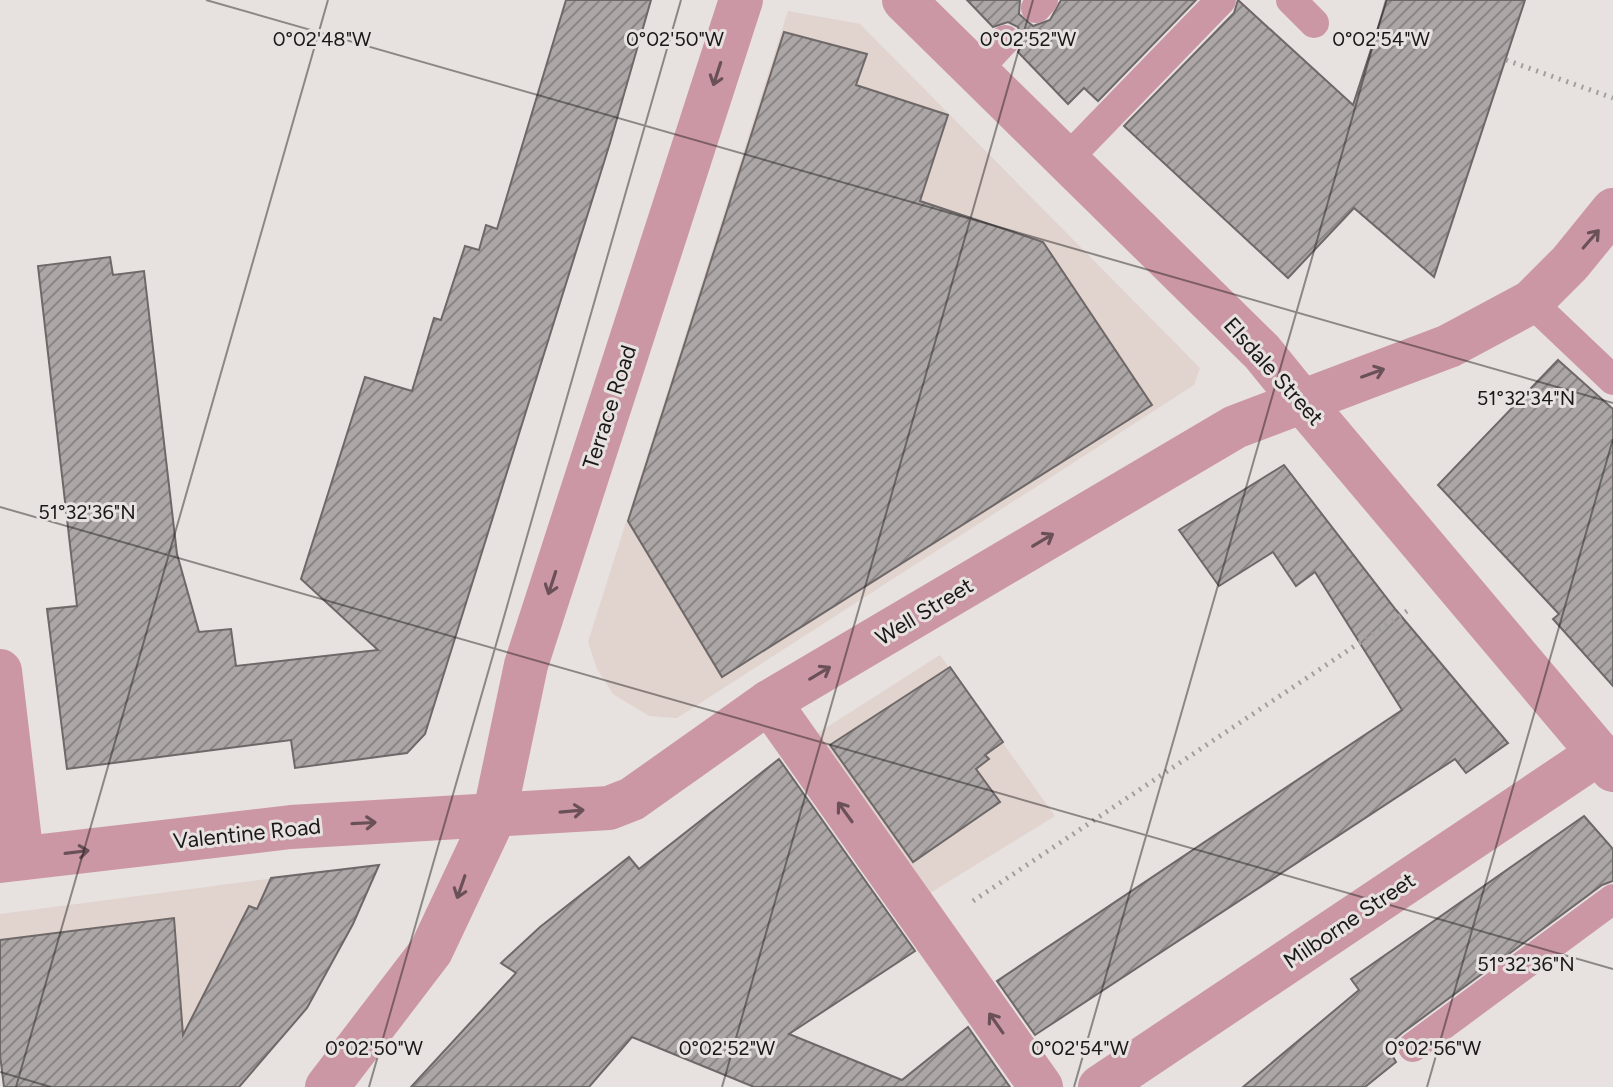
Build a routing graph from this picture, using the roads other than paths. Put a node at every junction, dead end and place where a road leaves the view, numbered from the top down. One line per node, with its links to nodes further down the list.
1 (741, 0): 14 (street, Terrace Road, one-way to 14)
2 (904, 0): 6 (street, Elsdale Street)
3 (1221, 0): 6 (lane)
4 (1291, 0): 5 (lane)
5 (1314, 23)
6 (1067, 159): 10 (street, Elsdale Street)
7 (1613, 210): 8 (street, Well Street, one-way to 7)
8 (1531, 302): 9 (lane); 10 (street, Well Street, one-way to 8)
9 (1613, 380)
10 (1300, 399): 12 (street, Well Street, one-way to 10); 13 (street, Elsdale Street)
11 (0, 671): 15 (street)
12 (769, 702): 14 (street, Well Street, one-way to 12); 19 (street, one-way to 12)
13 (1606, 761): 20 (street, Milborne Street)
14 (494, 817): 15 (street, Valentine Road, one-way to 14); 18 (street, one-way to 18)
15 (11, 859)
16 (1613, 899): 17 (lane)
17 (1413, 1047)
18 (333, 1085)
19 (1041, 1087)
20 (1100, 1087)

